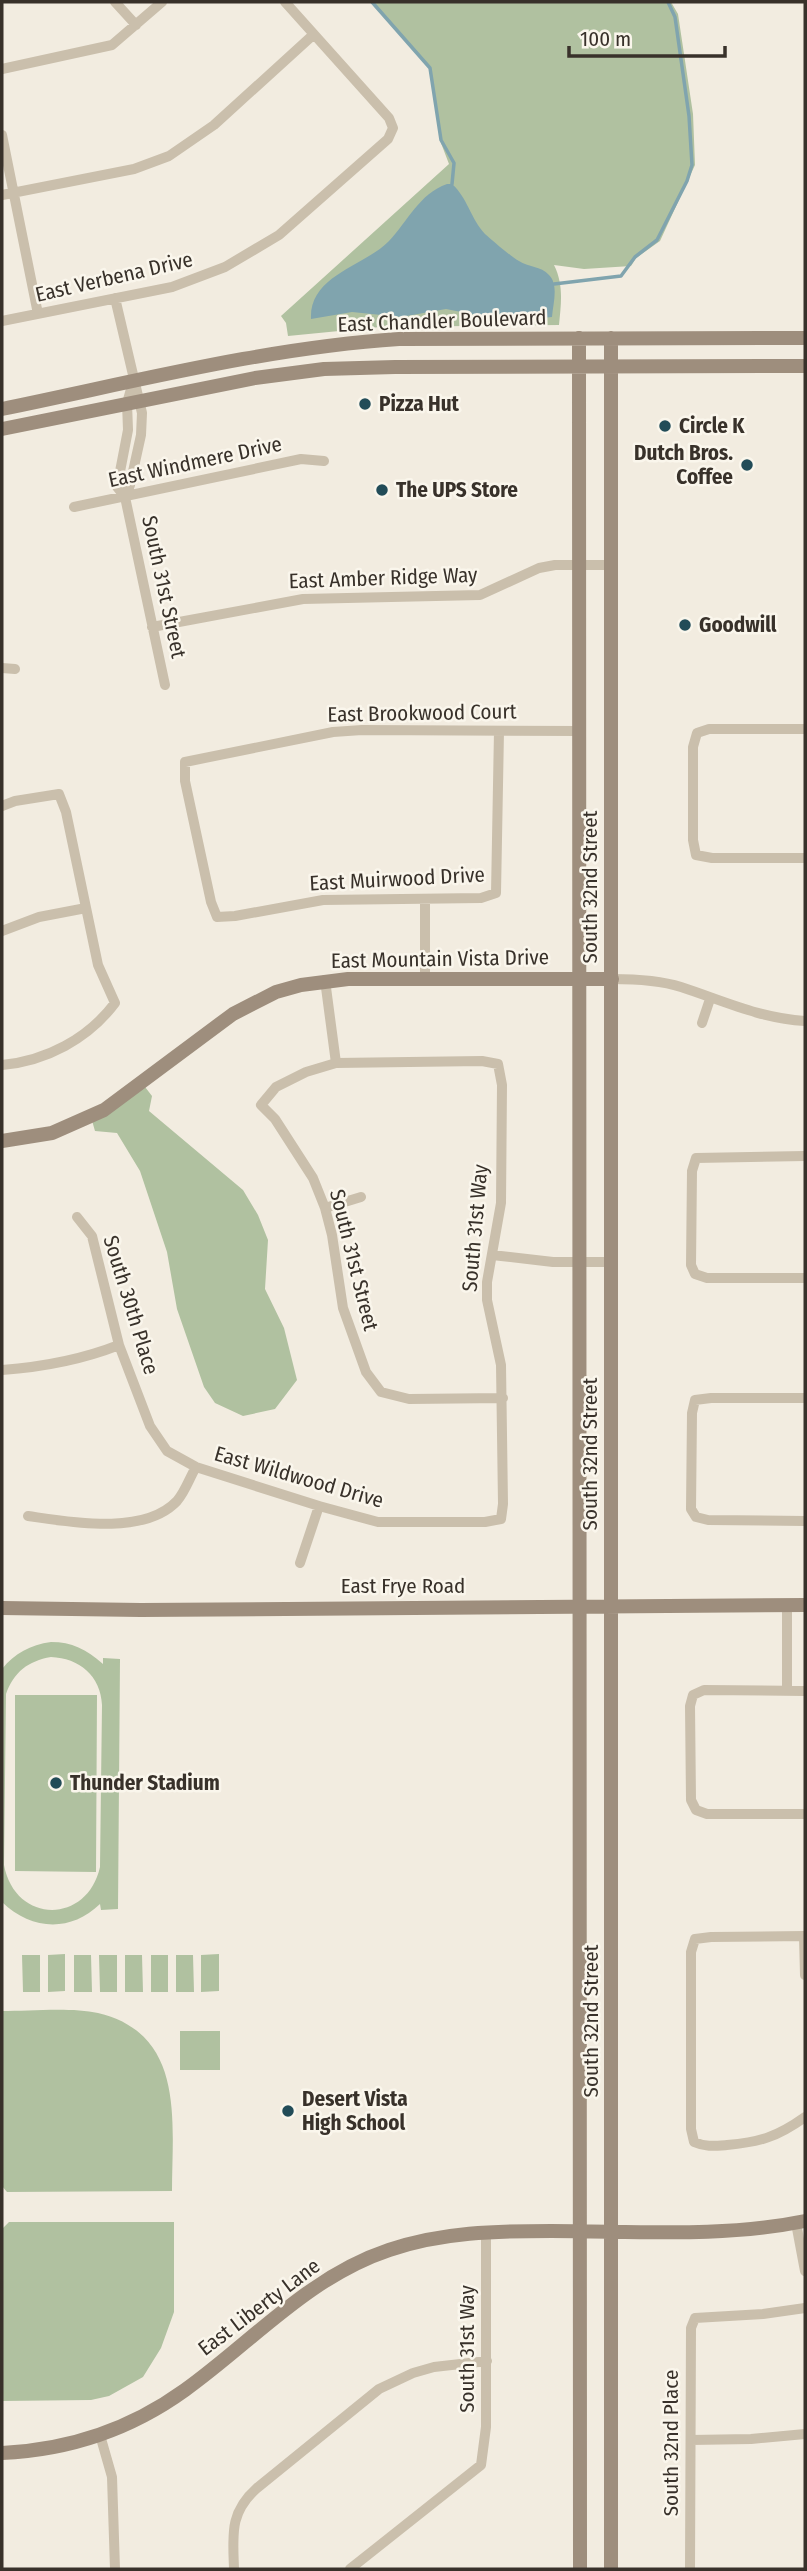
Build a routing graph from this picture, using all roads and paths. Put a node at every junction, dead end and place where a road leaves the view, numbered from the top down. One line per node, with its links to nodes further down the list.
1 (115, 2): 4 (street)
2 (162, 2): 4 (street)
3 (285, 2): 5 (street)
4 (136, 25): 6 (street)
5 (313, 35): 8 (street); 10 (street, East Verbena Drive)
6 (2, 69)
7 (2, 135): 8 (street)
8 (14, 193): 9 (street); 11 (street)
9 (2, 195)
10 (115, 298): 11 (street, East Verbena Drive); 19 (street, South 31st Street)
11 (38, 314): 12 (street, East Verbena Drive)
12 (2, 321)
13 (579, 338): 14 (main road, East Chandler Boulevard); 16 (main road, South 32nd Street); 19 (main road, East Chandler Boulevard)
14 (611, 338): 15 (main road, East Chandler Boulevard); 17 (main road, South 32nd Street)
15 (805, 338)
16 (579, 366): 17 (main road, East Chandler Boulevard); 20 (main road, East Chandler Boulevard); 28 (main road, South 32nd Street)
17 (611, 366): 18 (main road, East Chandler Boulevard); 29 (main road, South 32nd Street)
18 (805, 366)
19 (133, 382): 20 (street, South 31st Street); 21 (main road, East Chandler Boulevard)
20 (133, 402): 22 (main road, East Chandler Boulevard); 23 (street, South 31st Street); 24 (street, South 31st Street)
21 (2, 409)
22 (2, 429)
23 (122, 454): 24 (street); 26 (street, South 31st Street)
24 (135, 457): 26 (street, South 31st Street)
25 (324, 461): 26 (street, East Windmere Drive)
26 (125, 497): 27 (street, East Windmere Drive); 30 (street, South 31st Street)
27 (74, 507)
28 (579, 565): 29 (street, East Amber Ridge Way); 30 (street, East Amber Ridge Way); 36 (main road, South 32nd Street)
29 (612, 565): 43 (main road, South 32nd Street)
30 (152, 627): 33 (street, South 31st Street)
31 (2, 668): 32 (street)
32 (15, 669)
33 (165, 685)
34 (805, 729): 38 (street)
35 (499, 731): 36 (street, East Brookwood Court); 39 (street, East Muirwood Drive); 41 (street, East Brookwood Court)
36 (579, 731): 45 (main road, South 32nd Street)
37 (2, 806): 40 (street)
38 (805, 858)
39 (425, 899): 41 (street, East Muirwood Drive); 44 (street)
40 (86, 908): 42 (street); 51 (street)
41 (217, 917)
42 (2, 931)
43 (612, 978): 45 (main road, East Mountain Vista Drive); 47 (street, East Mountain Vista Drive); 59 (main road, South 32nd Street)
44 (425, 979): 45 (main road, East Mountain Vista Drive); 46 (main road, East Mountain Vista Drive)
45 (579, 979): 58 (main road, South 32nd Street)
46 (325, 980): 50 (street); 52 (main road, East Mountain Vista Drive)
47 (710, 999): 48 (street, East Mountain Vista Drive); 49 (street)
48 (805, 1021)
49 (702, 1023)
50 (336, 1063): 55 (street, South 31st Street); 57 (street, South 31st Way)
51 (2, 1065)
52 (2, 1141)
53 (805, 1156): 60 (street)
54 (361, 1197): 55 (street)
55 (325, 1208): 63 (street, South 31st Street)
56 (77, 1217): 61 (street, South 30th Place)
57 (492, 1255): 58 (street); 63 (street, South 31st Way)
58 (579, 1261): 59 (street); 71 (main road, South 32nd Street)
59 (612, 1262): 72 (main road, South 32nd Street)
60 (805, 1278)
61 (119, 1345): 62 (street); 65 (street, South 30th Place)
62 (2, 1370)
63 (503, 1398): 68 (street, South 31st Way)
64 (805, 1398): 69 (street)
65 (196, 1467): 66 (street, East Wildwood Drive); 67 (street, East Wildwood Drive)
66 (319, 1506): 68 (street, East Wildwood Drive); 70 (street)
67 (28, 1516)
68 (501, 1519)
69 (805, 1521)
70 (300, 1563)
71 (580, 1605): 72 (main road, East Frye Road); 75 (main road, East Frye Road); 83 (main road, South 32nd Street)
72 (611, 1605): 73 (main road, East Frye Road); 84 (main road, South 32nd Street)
73 (787, 1605): 74 (main road, East Frye Road); 76 (street)
74 (805, 1605)
75 (2, 1608)
76 (787, 1691): 77 (street); 78 (street)
77 (805, 1691)
78 (805, 1814)
79 (805, 1936): 80 (street); 81 (street)
80 (805, 1975)
81 (805, 2118)
82 (800, 2222): 84 (main road, East Liberty Lane); 86 (street)
83 (580, 2231): 84 (main road, East Liberty Lane); 85 (main road, East Liberty Lane); 96 (main road, South 32nd Street)
84 (612, 2231): 97 (main road, South 32nd Street)
85 (486, 2232): 88 (street, South 31st Way); 90 (main road, East Liberty Lane)
86 (805, 2270)
87 (805, 2308): 91 (street, South 32nd Place)
88 (487, 2361): 94 (street); 95 (street, South 31st Way)
89 (805, 2434): 91 (street)
90 (100, 2435): 92 (main road, East Liberty Lane); 93 (street)
91 (691, 2440): 98 (street, South 32nd Place)
92 (2, 2453)
93 (115, 2569)
94 (234, 2569)
95 (350, 2569)
96 (580, 2569)
97 (611, 2569)
98 (690, 2569)

